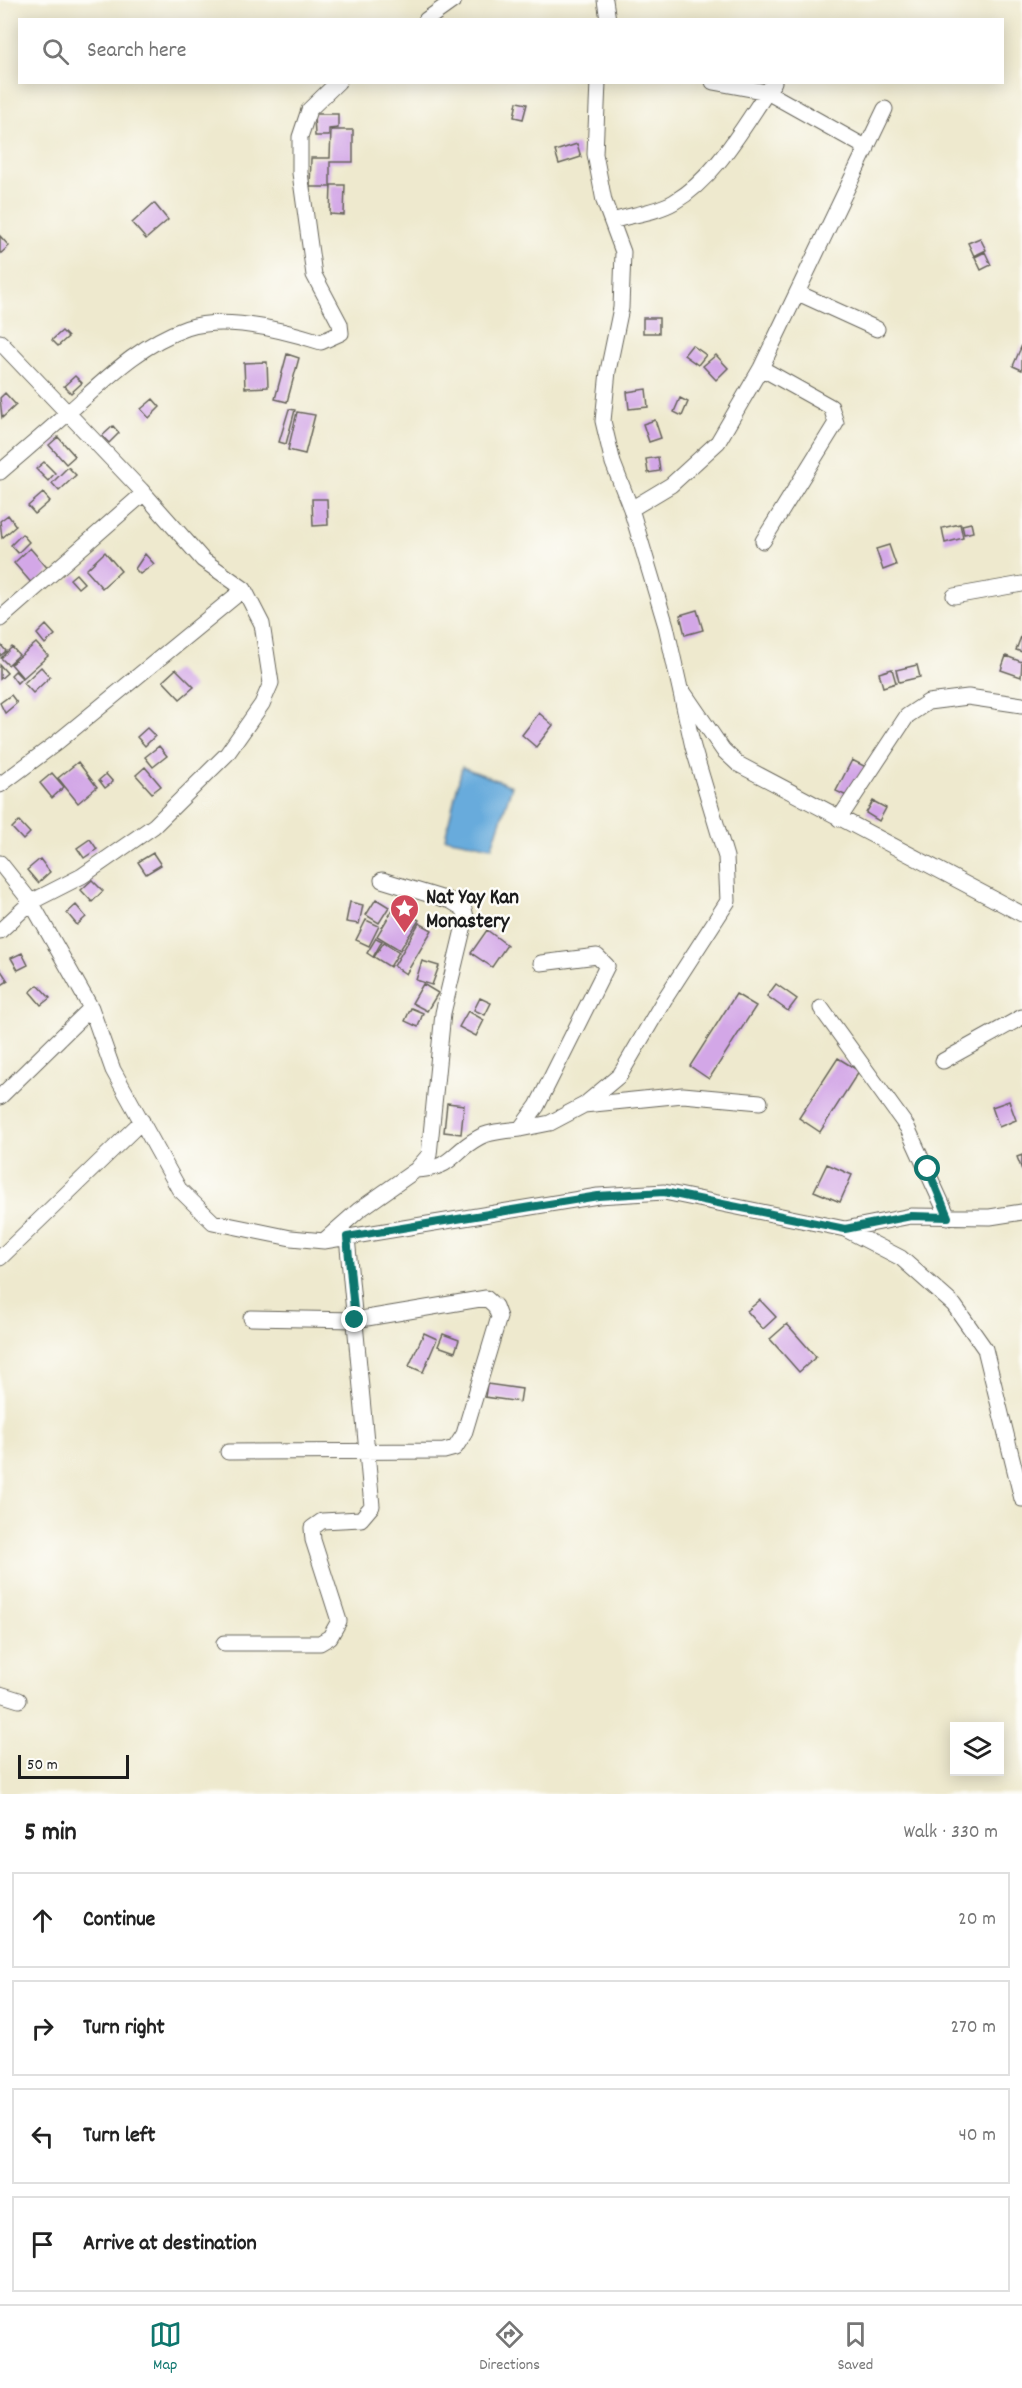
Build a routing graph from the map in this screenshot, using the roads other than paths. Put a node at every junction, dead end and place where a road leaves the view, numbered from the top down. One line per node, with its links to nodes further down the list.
1 (453, 0): 3 (street)
2 (605, 0): 4 (street)
3 (429, 18)
4 (608, 18)
5 (336, 84): 16 (street)
6 (599, 84): 11 (street)
7 (736, 84): 8 (street)
8 (770, 87): 10 (street); 11 (street)
9 (885, 109): 10 (street)
10 (867, 148): 12 (street)
11 (612, 221): 19 (street)
12 (798, 293): 13 (street); 15 (street)
13 (877, 329)
14 (0, 342): 16 (street)
15 (761, 368): 19 (street); 20 (street)
16 (68, 413): 17 (street); 18 (street)
17 (0, 472)
18 (144, 493): 22 (street); 24 (street)
19 (631, 509): 25 (street)
20 (763, 541)
21 (1022, 584): 23 (street)
22 (244, 590): 27 (street); 31 (street)
23 (954, 596)
24 (0, 620)
25 (680, 688): 28 (street); 41 (street)
26 (1022, 705): 28 (street)
27 (0, 785)
28 (839, 819): 32 (street)
29 (0, 863): 31 (street)
30 (382, 880): 44 (street)
31 (31, 902): 33 (street); 35 (street)
32 (1022, 914)
33 (0, 931)
34 (541, 963): 43 (street)
35 (91, 1008): 39 (street); 42 (street)
36 (821, 1008): 46 (street)
37 (1022, 1017): 38 (street)
38 (943, 1061)
39 (0, 1097)
40 (760, 1102): 41 (street)
41 (584, 1105): 43 (street)
42 (142, 1121): 49 (street); 50 (street)
43 (520, 1129): 44 (street)
44 (416, 1170): 49 (street)
45 (1022, 1212): 46 (street)
46 (948, 1217): 47 (street)
47 (845, 1229): 48 (street); 55 (street)
48 (347, 1237): 49 (street); 52 (street)
49 (324, 1241)
50 (0, 1258)
51 (251, 1318): 52 (street)
52 (355, 1320): 54 (street); 54 (street)
53 (228, 1452): 54 (street)
54 (367, 1452): 57 (street)
55 (1020, 1480): 56 (street)
56 (1022, 1499)
57 (224, 1643)
58 (0, 1694): 59 (street)
59 (19, 1700)

